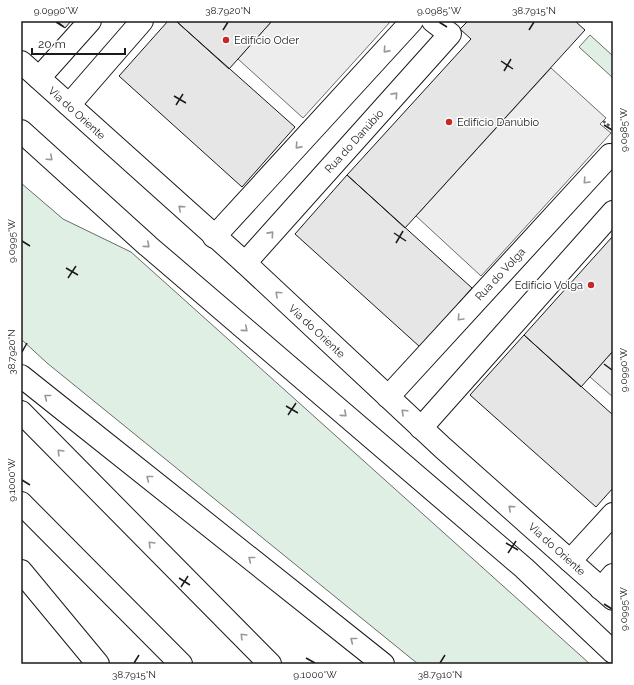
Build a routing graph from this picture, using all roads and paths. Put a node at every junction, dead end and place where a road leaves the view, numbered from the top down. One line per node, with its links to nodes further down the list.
1 (90, 21): 6 (main road)
2 (142, 21): 7 (main road)
3 (412, 21): 13 (main road, one-way to 13)
4 (433, 21): 14 (main road, Rua do Danúbio, one-way to 4)
5 (21, 62): 6 (main road, Via do Oriente)
6 (39, 78): 7 (main road, Via do Oriente)
7 (69, 104): 13 (main road, Via do Oriente, one-way to 7)
8 (603, 121): 9 (path)
9 (613, 129)
10 (21, 131): 24 (main road, one-way to 24)
11 (613, 158): 16 (main road, Rua do Volga, one-way to 16)
12 (613, 212): 18 (main road)
13 (214, 237): 14 (main road, Via do Oriente)
14 (245, 263): 16 (main road, Via do Oriente, one-way to 14)
15 (21, 376): 28 (main road, one-way to 15)
16 (388, 397): 18 (main road, Via do Oriente, one-way to 16)
17 (21, 412): 27 (main road, one-way to 17)
18 (421, 428): 21 (main road, Via do Oriente, one-way to 18)
19 (21, 503): 26 (main road)
20 (613, 514): 21 (main road)
21 (570, 561): 23 (main road, Via do Oriente)
22 (21, 572): 25 (main road)
23 (609, 588)
24 (613, 652)
25 (98, 664)
26 (181, 664)
27 (270, 664)
28 (384, 664)

